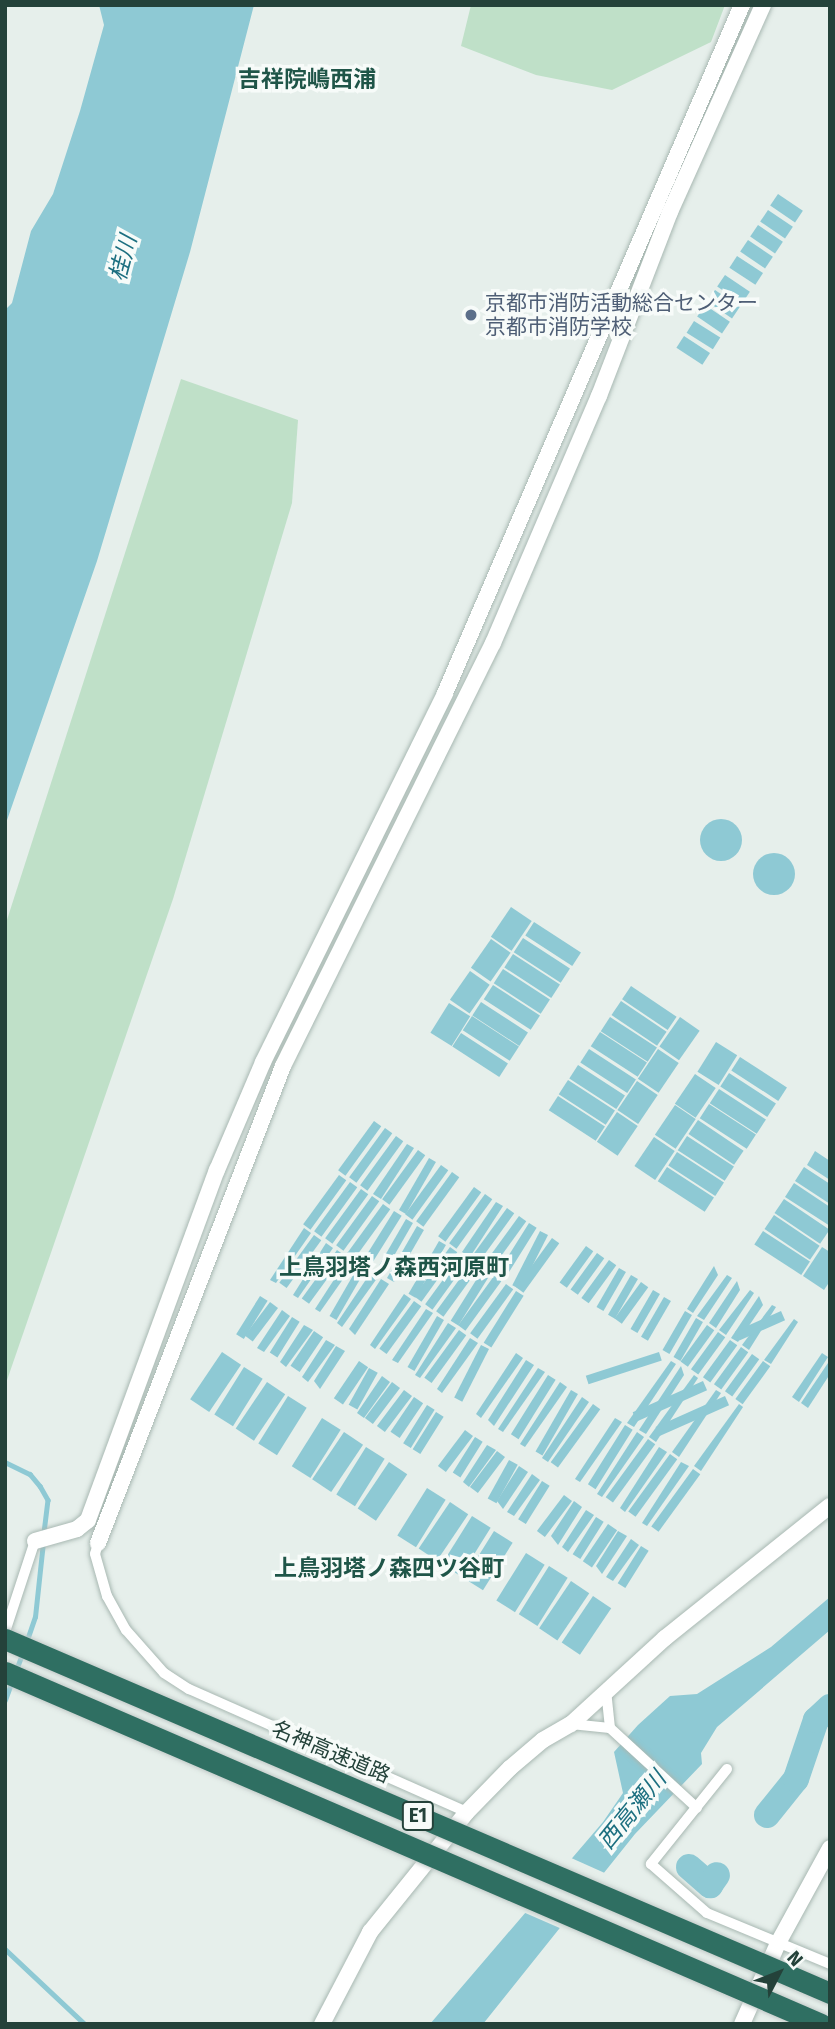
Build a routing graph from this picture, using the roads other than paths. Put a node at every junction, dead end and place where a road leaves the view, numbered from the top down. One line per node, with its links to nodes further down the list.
1 (741, 5): 3 (street)
2 (763, 5): 4 (street)
3 (330, 922): 4 (street); 6 (street)
4 (349, 932): 7 (street)
5 (830, 1506): 11 (street)
6 (35, 1541): 8 (street)
7 (98, 1543): 16 (street)
8 (5, 1632)
9 (5, 1639): 20 (highway, 名神高速道路 / E1, bridge)
10 (5, 1672): 23 (highway, E1, bridge)
11 (606, 1692): 12 (street); 13 (street)
12 (570, 1724): 13 (street); 16 (street)
13 (610, 1728): 15 (street)
14 (727, 1769): 15 (street)
15 (697, 1808): 18 (street)
16 (467, 1812): 21 (street)
17 (830, 1848): 18 (street)
18 (778, 1942): 19 (street); 22 (street)
19 (830, 1964)
20 (830, 1993)
21 (322, 2024)
22 (742, 2024)
23 (821, 2024)

